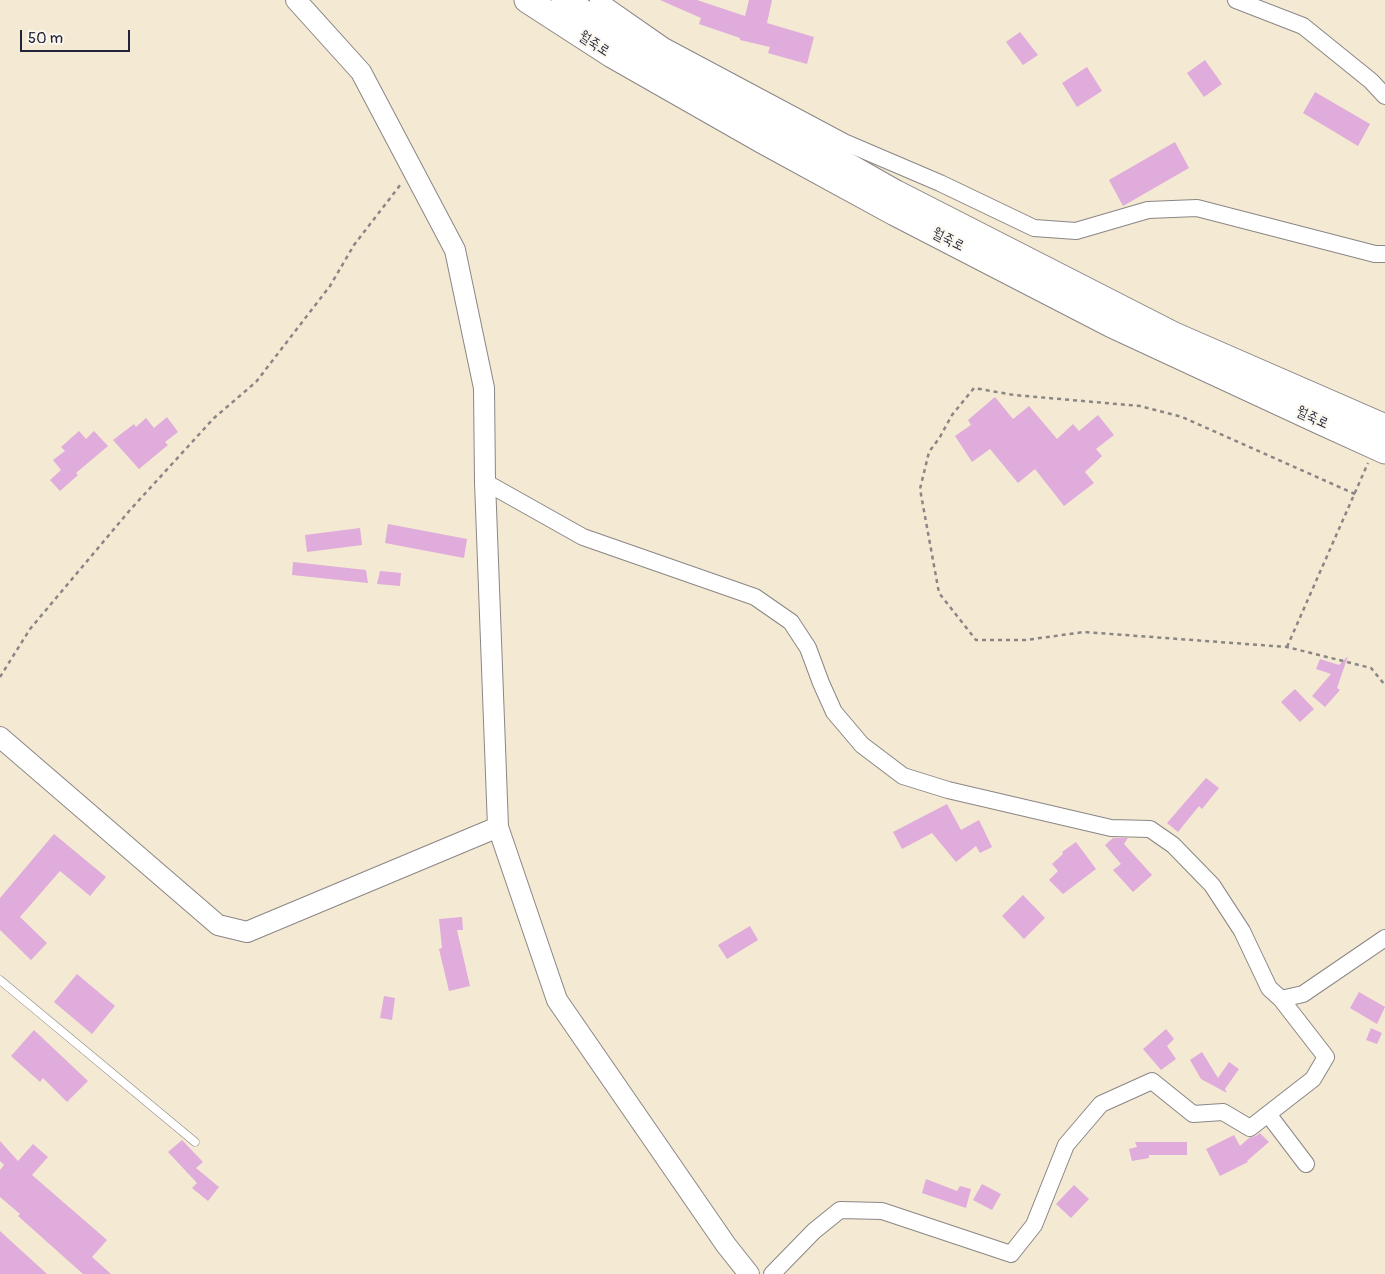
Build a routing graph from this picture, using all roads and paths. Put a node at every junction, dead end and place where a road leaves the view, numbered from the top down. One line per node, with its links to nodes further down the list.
1 (296, 0): 7 (street)
2 (305, 0): 7 (street)
3 (527, 0): 12 (main road, 월죽로)
4 (564, 0): 11 (main road, 월죽로)
5 (598, 0): 10 (street)
6 (1236, 0): 8 (street)
7 (316, 22): 9 (street)
8 (1385, 96)
9 (412, 170): 13 (street); 16 (path)
10 (1385, 254)
11 (1385, 427)
12 (1378, 454): 14 (path)
13 (485, 482): 19 (street); 22 (street)
14 (1355, 494): 15 (path); 15 (path)
15 (1287, 647): 17 (path)
16 (0, 677)
17 (1385, 685)
18 (0, 737): 19 (street)
19 (498, 827): 26 (street)
20 (1385, 938): 22 (street)
21 (0, 980): 24 (lane)
22 (1281, 999): 23 (street)
23 (1268, 1114): 25 (street); 27 (street)
24 (195, 1142)
25 (1306, 1164)
26 (749, 1274)
27 (772, 1274)

